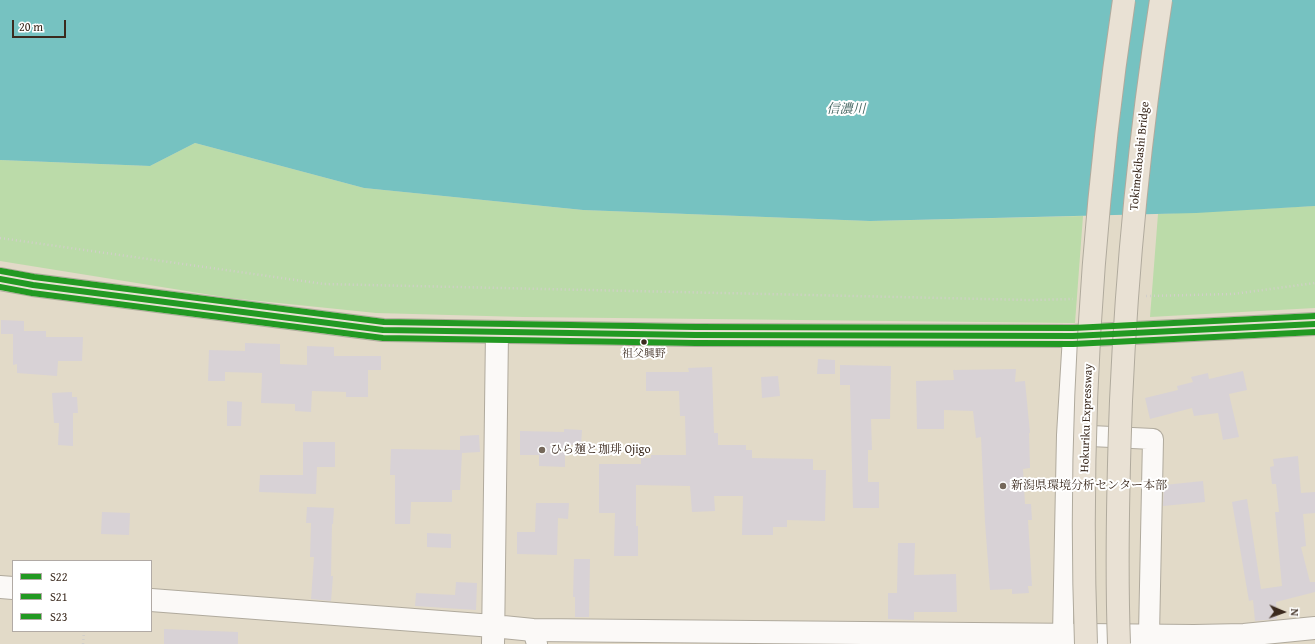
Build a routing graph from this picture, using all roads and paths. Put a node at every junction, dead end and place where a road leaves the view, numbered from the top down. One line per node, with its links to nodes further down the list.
1 (1124, 0): 23 (main road, Hokuriku Expressway, bridge)
2 (1161, 0): 24 (main road, Tokimekibashi Bridge, bridge)
3 (0, 238): 7 (path)
4 (0, 279): 9 (main road)
5 (1315, 283): 6 (path)
6 (1139, 296)
7 (1077, 298)
8 (1315, 324): 10 (main road)
9 (497, 332): 10 (main road); 17 (street)
10 (1073, 336): 11 (street)
11 (1068, 435): 18 (street); 21 (street)
12 (0, 587): 13 (street)
13 (12, 588)
14 (152, 600): 17 (street)
15 (1315, 628): 21 (street)
16 (84, 632): 22 (path)
17 (493, 635): 19 (street)
18 (1063, 636): 20 (street); 21 (street)
19 (535, 637): 20 (street)
20 (977, 639)
21 (1150, 640)
22 (84, 644)
23 (1086, 644)
24 (1119, 644)

